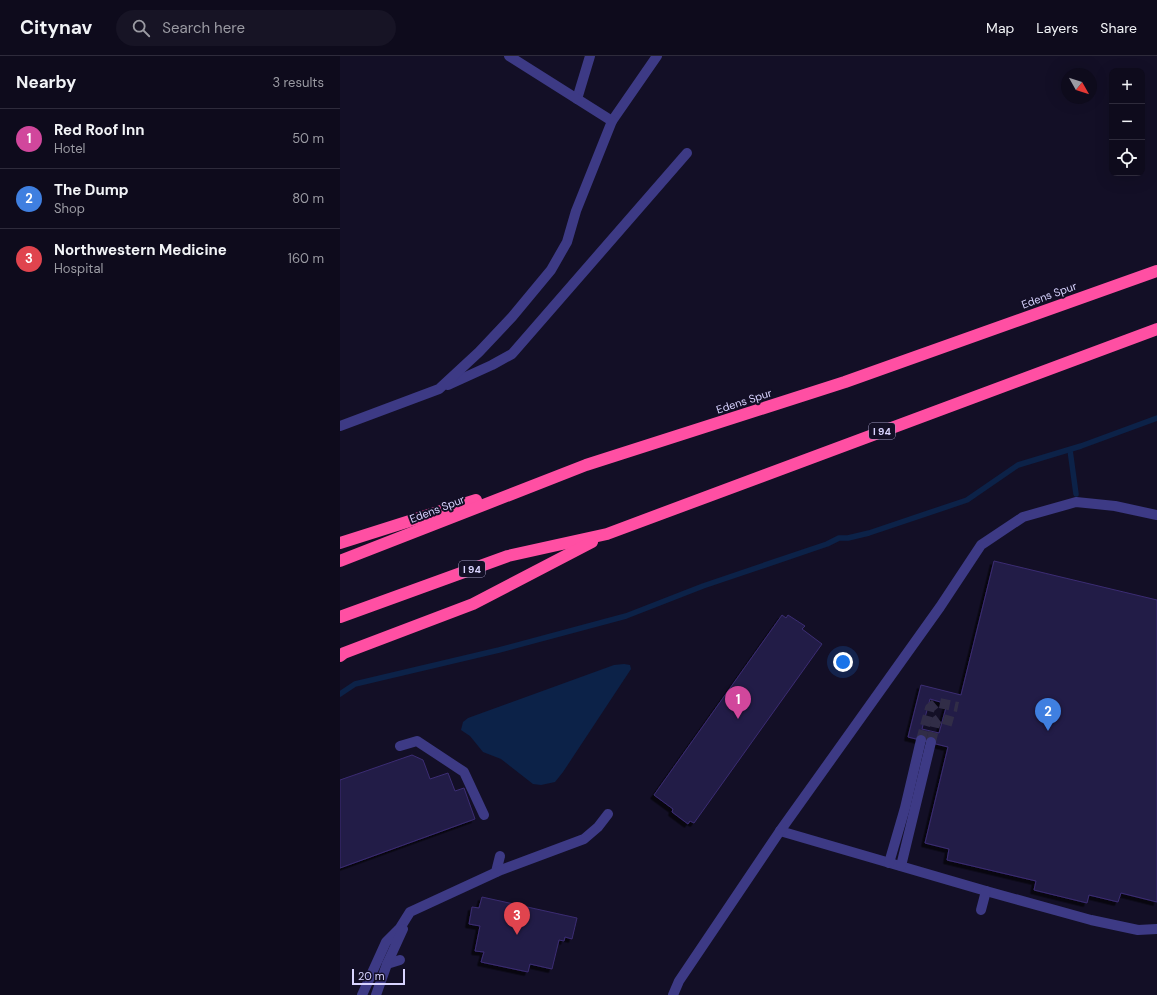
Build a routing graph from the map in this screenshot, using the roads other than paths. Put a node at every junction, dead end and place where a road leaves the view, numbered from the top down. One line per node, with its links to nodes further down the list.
1 (509, 56): 4 (lane)
2 (590, 56): 4 (lane)
3 (657, 56): 5 (lane)
4 (577, 99): 5 (lane)
5 (612, 120): 9 (lane)
6 (687, 153): 9 (lane)
7 (1157, 271): 11 (highway, Edens Spur)
8 (1157, 329): 13 (highway, I 94)
9 (439, 389): 10 (lane)
10 (340, 426)
11 (586, 465): 14 (highway); 15 (highway, Edens Spur)
12 (1157, 515): 21 (lane)
13 (607, 534): 16 (highway, I 94); 17 (highway)
14 (340, 543)
15 (340, 561)
16 (340, 617)
17 (340, 656)
18 (400, 746): 20 (lane)
19 (608, 814): 25 (lane)
20 (484, 816)
21 (780, 831): 23 (lane); 34 (lane)
22 (500, 856): 25 (lane)
23 (889, 863): 24 (lane); 24 (lane)
24 (901, 866): 26 (lane)
25 (496, 872): 28 (lane)
26 (986, 891): 27 (lane); 29 (lane)
27 (981, 910)
28 (410, 912): 31 (lane); 32 (lane)
29 (1157, 929)
30 (400, 960): 31 (lane)
31 (387, 964): 33 (lane)
32 (362, 995)
33 (376, 995)
34 (673, 995)

